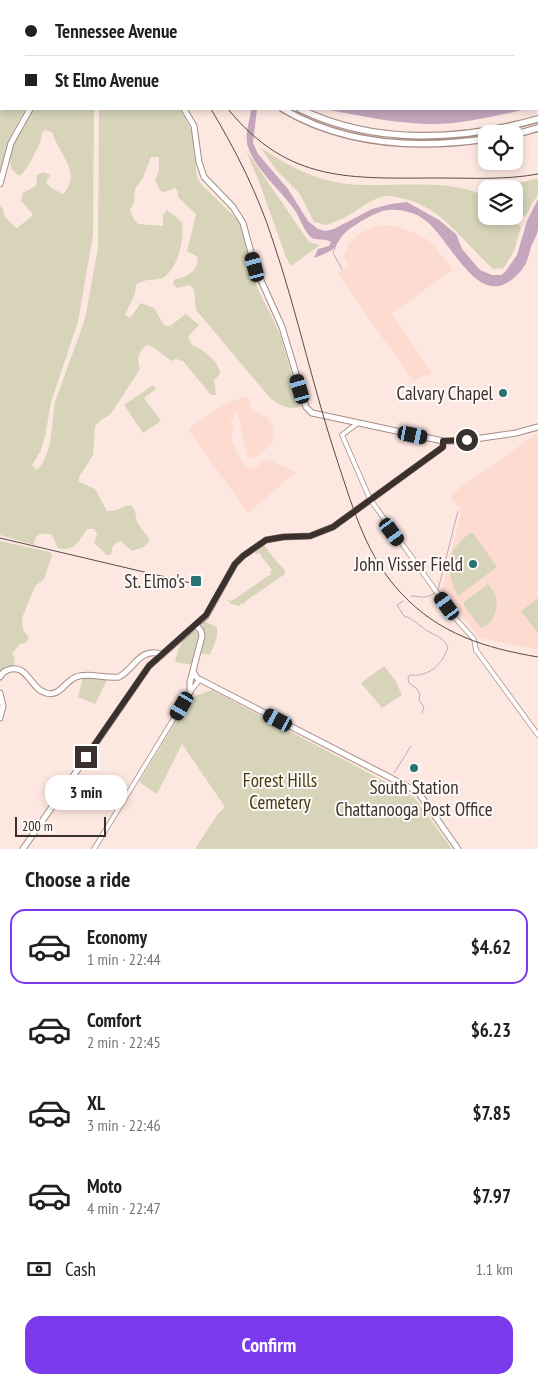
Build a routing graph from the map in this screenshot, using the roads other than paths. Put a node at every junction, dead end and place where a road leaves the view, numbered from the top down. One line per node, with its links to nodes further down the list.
1 (29, 110): 9 (main road)
2 (185, 110): 10 (main road)
3 (284, 110): 8 (highway)
4 (303, 110): 5 (highway)
5 (538, 119)
6 (538, 128): 7 (highway)
7 (523, 132)
8 (478, 140)
9 (0, 184)
10 (358, 423): 12 (main road); 13 (street)
11 (538, 427): 12 (main road)
12 (443, 441): 13 (main road)
13 (370, 500): 14 (main road); 22 (street)
14 (196, 625): 15 (main road); 16 (main road)
15 (161, 654): 17 (main road); 23 (main road)
16 (194, 673): 18 (main road); 19 (main road)
17 (0, 677)
18 (200, 679): 19 (street); 25 (main road)
19 (190, 692): 24 (street)
20 (0, 693): 21 (main road)
21 (0, 718)
22 (538, 735)
23 (23, 849)
24 (94, 849)
25 (458, 849)

